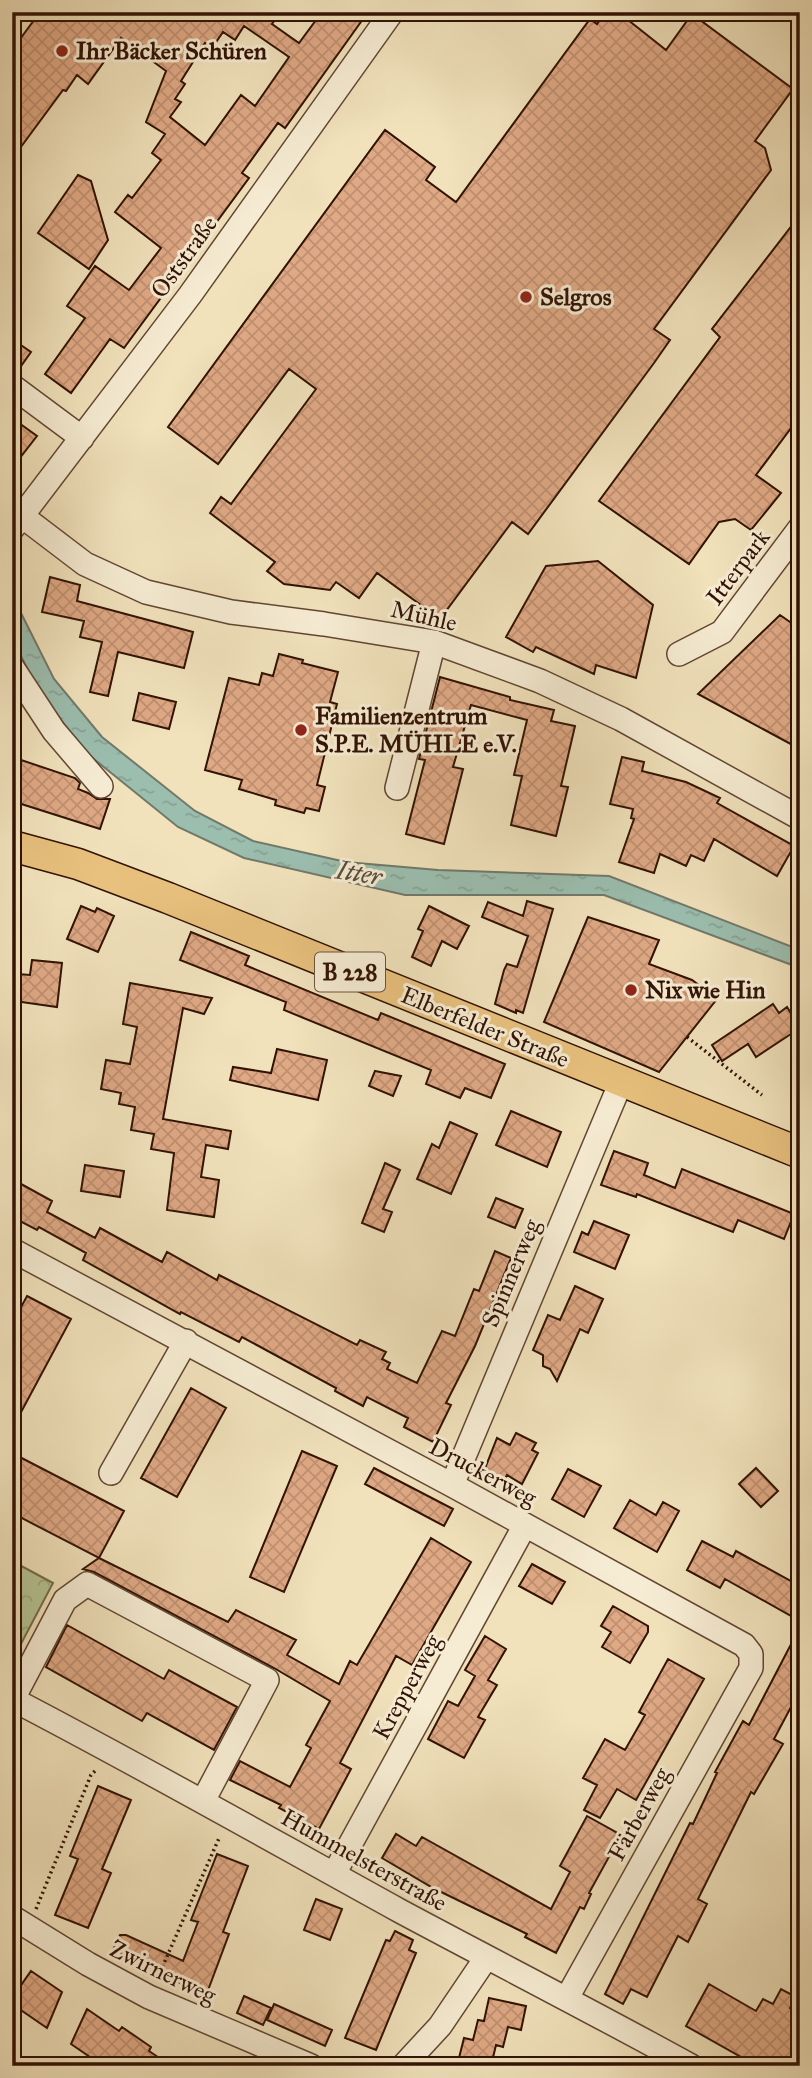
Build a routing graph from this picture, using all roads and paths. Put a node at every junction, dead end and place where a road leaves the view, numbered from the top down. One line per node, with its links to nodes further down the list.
1 (392, 12): 3 (street, Oststraße)
2 (12, 386): 3 (street)
3 (82, 438): 4 (street, Oststraße)
4 (17, 523): 6 (street, Mühle)
5 (800, 528): 7 (street, Itterpark)
6 (434, 642): 10 (street); 11 (street, Mühle)
7 (679, 654)
8 (12, 667): 9 (street)
9 (101, 786)
10 (397, 789)
11 (800, 818)
12 (12, 846): 14 (main road, Elberfelder Straße / B 228)
13 (687, 1037): 15 (path)
14 (621, 1082): 16 (main road, Elberfelder Straße / B 228); 20 (street, Spinnerweg)
15 (762, 1095)
16 (800, 1153)
17 (16, 1258): 18 (street, Druckerweg)
18 (186, 1341): 19 (street); 20 (street, Druckerweg)
19 (111, 1474)
20 (452, 1485): 21 (street, Druckerweg)
21 (525, 1525): 22 (street, Druckerweg); 27 (street, Krepperweg)
22 (751, 1654): 32 (street, Färberweg)
23 (13, 1699): 25 (street, Hummelsterstraße); 25 (street)
24 (98, 1767): 28 (path)
25 (203, 1801): 27 (street, Hummelsterstraße)
26 (222, 1833): 31 (path)
27 (334, 1874): 30 (street, Hummelsterstraße)
28 (35, 1913)
29 (12, 1917): 33 (street, Zwirnerweg)
30 (486, 1958): 32 (street, Hummelsterstraße); 34 (street)
31 (155, 1985)
32 (566, 1998): 35 (street, Hummelsterstraße)
33 (301, 2064)
34 (403, 2066)
35 (691, 2066)

